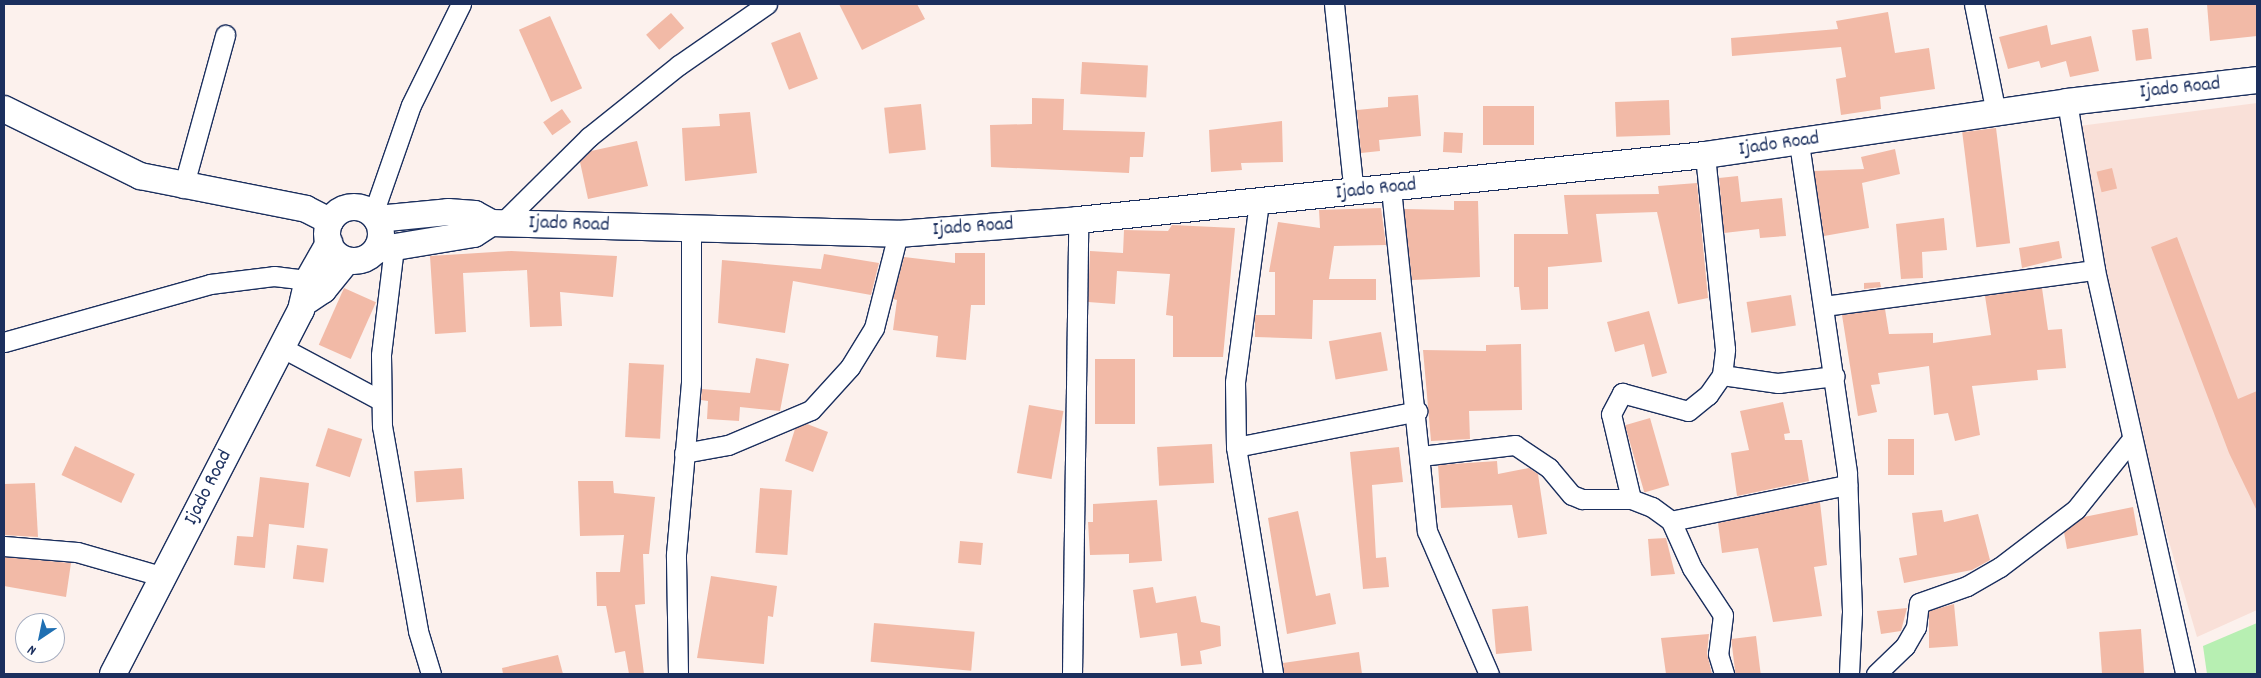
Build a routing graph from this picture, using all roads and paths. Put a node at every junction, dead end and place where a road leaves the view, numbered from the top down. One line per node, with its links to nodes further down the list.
1 (462, 4): 16 (street)
2 (767, 4): 18 (street)
3 (1334, 4): 14 (street)
4 (1974, 4): 9 (street)
5 (225, 35): 12 (street)
6 (2257, 80): 7 (street, Ijado Road)
7 (2067, 102): 9 (street, Ijado Road); 23 (street)
8 (4, 109): 12 (street)
9 (1996, 113): 10 (street, Ijado Road)
10 (1799, 143): 11 (street, Ijado Road); 25 (street)
11 (1705, 155): 13 (street, Ijado Road); 28 (street)
12 (183, 188): 21 (street)
13 (1391, 189): 14 (street, Ijado Road); 31 (street)
14 (1354, 193): 15 (street, Ijado Road)
15 (1259, 202): 17 (street, Ijado Road); 33 (street)
16 (375, 216): 18 (street, Ijado Road); 21 (street); 22 (street)
17 (1078, 220): 20 (street, Ijado Road); 44 (street)
18 (497, 222): 19 (street, Ijado Road); 22 (street)
19 (691, 230): 20 (street, Ijado Road); 34 (street)
20 (898, 234): 34 (street)
21 (335, 241): 22 (street); 24 (street, Ijado Road)
22 (385, 248): 30 (street)
23 (2095, 270): 25 (street); 32 (street)
24 (307, 291): 26 (street); 27 (street, Ijado Road)
25 (1824, 306): 29 (street)
26 (4, 342)
27 (281, 348): 30 (street); 40 (street, Ijado Road)
28 (1722, 375): 29 (street); 37 (street)
29 (1835, 376): 36 (street)
30 (380, 400): 42 (street)
31 (1417, 411): 33 (street); 35 (street)
32 (2132, 439): 49 (street); 50 (street)
33 (1236, 447): 45 (street)
34 (684, 454): 43 (street)
35 (1421, 456): 37 (street); 46 (street)
36 (1848, 485): 38 (street); 48 (street)
37 (1631, 499): 38 (street)
38 (1672, 522): 47 (street)
39 (4, 546): 40 (street)
40 (164, 576): 41 (street, Ijado Road)
41 (113, 674)
42 (431, 674)
43 (678, 674)
44 (1072, 674)
45 (1274, 674)
46 (1489, 674)
47 (1724, 674)
48 (1849, 674)
49 (1876, 674)
50 (2185, 674)

